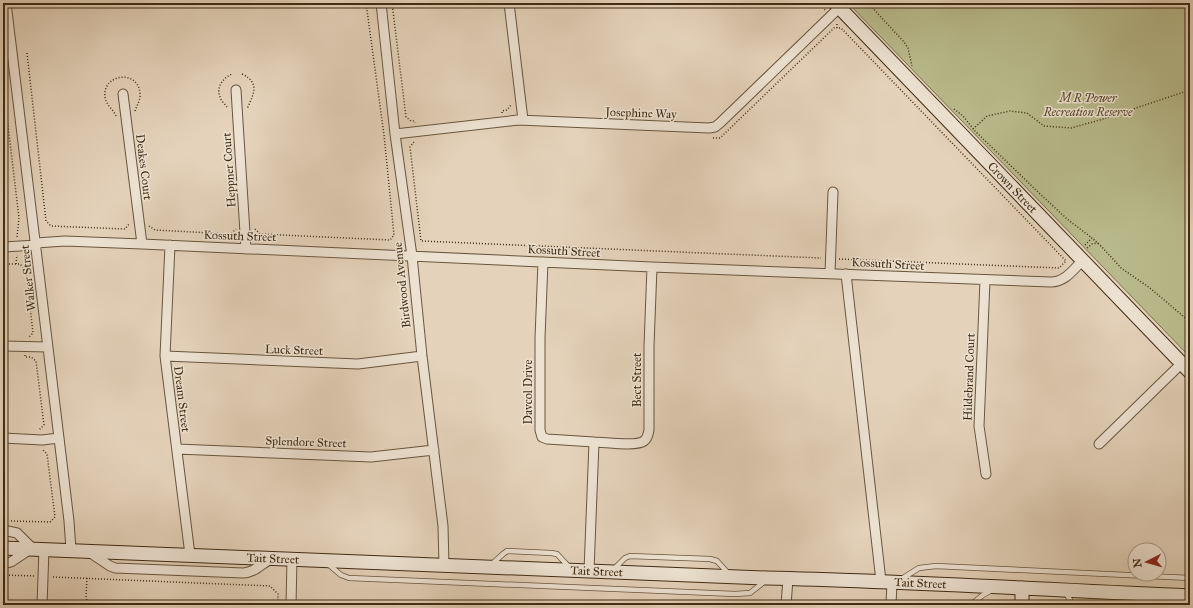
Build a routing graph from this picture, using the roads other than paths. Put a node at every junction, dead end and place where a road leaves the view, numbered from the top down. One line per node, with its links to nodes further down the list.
1 (6, 3): 5 (street, Walker Street)
2 (381, 3): 9 (street, Birdwood Avenue)
3 (509, 3): 8 (street)
4 (837, 6): 8 (street, Josephine Way); 17 (street, Crown Street)
5 (8, 48): 11 (street, Walker Street)
6 (236, 90): 15 (street, Heppner Court)
7 (122, 94): 12 (street, Deakes Court)
8 (523, 120): 9 (street, Josephine Way)
9 (395, 134): 16 (street, Birdwood Avenue)
10 (833, 192): 20 (street)
11 (36, 244): 12 (street, Kossuth Street); 14 (street, Kossuth Street); 24 (street, Walker Street)
12 (142, 244): 13 (street, Kossuth Street)
13 (170, 245): 15 (street, Kossuth Street); 25 (street, Dream Street)
14 (3, 247)
15 (246, 249): 16 (street, Kossuth Street)
16 (412, 256): 18 (street, Kossuth Street); 26 (street, Birdwood Avenue)
17 (1075, 260): 22 (street, Kossuth Street); 27 (street, Crown Street)
18 (543, 262): 19 (street, Kossuth Street); 30 (street, Davcol Drive)
19 (652, 267): 20 (street, Kossuth Street); 30 (street, Bect Street)
20 (830, 273): 21 (street, Kossuth Street)
21 (846, 274): 22 (street, Kossuth Street); 50 (street)
22 (985, 280): 34 (street, Hildebrand Court)
23 (3, 346): 24 (street)
24 (48, 347): 29 (street, Walker Street)
25 (165, 356): 26 (street, Luck Street); 32 (street, Dream Street)
26 (422, 356): 33 (street, Birdwood Avenue)
27 (1186, 368): 31 (street)
28 (3, 438): 29 (street)
29 (59, 438): 38 (street, Walker Street)
30 (594, 442): 46 (street)
31 (1099, 444)
32 (177, 449): 33 (street, Splendore Street); 40 (street, Dream Street)
33 (434, 450): 45 (street, Birdwood Avenue)
34 (986, 474)
35 (3, 530): 37 (street)
36 (3, 548): 37 (street, Tait Street)
37 (36, 549): 38 (street, Tait Street); 44 (street); 56 (street)
38 (71, 550): 39 (street, Tait Street)
39 (87, 551): 40 (street, Tait Street); 41 (street)
40 (190, 555): 41 (street, Tait Street)
41 (272, 558): 42 (street, Tait Street)
42 (292, 559): 43 (street, Tait Street); 57 (street)
43 (324, 560): 45 (street, Tait Street); 47 (lane)
44 (3, 564)
45 (444, 565): 46 (street, Tait Street)
46 (589, 571): 47 (street, Tait Street)
47 (768, 578): 48 (street, Tait Street)
48 (788, 578): 50 (street, Tait Street); 58 (street)
49 (1190, 578): 50 (lane)
50 (890, 581): 51 (street, Tait Street); 59 (street)
51 (999, 587): 52 (street, Tait Street); 55 (lane)
52 (1022, 588): 53 (street, Tait Street); 60 (street)
53 (1063, 591): 54 (street, Tait Street); 61 (lane)
54 (1190, 596)
55 (945, 603)
56 (42, 605)
57 (291, 605)
58 (786, 605)
59 (891, 605)
60 (1022, 605)
61 (1074, 605)

